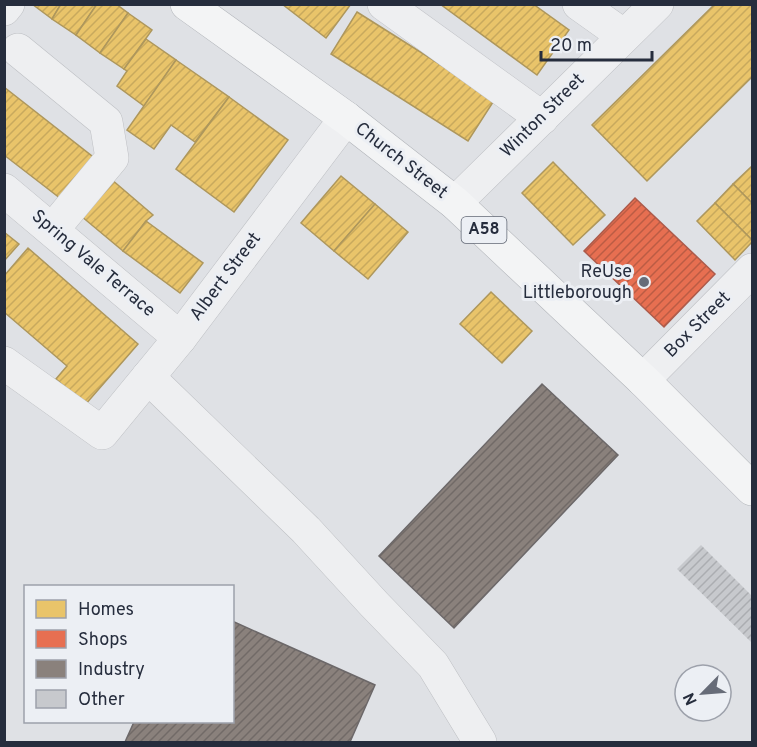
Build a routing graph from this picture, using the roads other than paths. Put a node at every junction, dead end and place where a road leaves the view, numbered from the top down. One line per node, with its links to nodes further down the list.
1 (8, 4): 6 (street)
2 (187, 4): 9 (highway, Church Street / A58)
3 (384, 4): 10 (street)
4 (579, 4): 7 (street)
5 (657, 4): 7 (street, Winton Street)
6 (4, 9)
7 (624, 36): 10 (street, Winton Street)
8 (18, 50): 13 (street)
9 (346, 118): 12 (highway, Church Street / A58); 15 (street, Albert Street)
10 (542, 118): 12 (street, Winton Street)
11 (4, 190): 13 (street, Spring Vale Terrace)
12 (455, 203): 18 (highway, Church Street / A58)
13 (52, 228): 15 (street, Spring Vale Terrace)
14 (753, 270): 18 (street, Box Street)
15 (180, 338): 17 (street, Albert Street)
16 (4, 363): 17 (street, Albert Street)
17 (148, 377): 20 (street)
18 (643, 380): 19 (highway, Church Street / A58)
19 (753, 489)
20 (480, 742)

